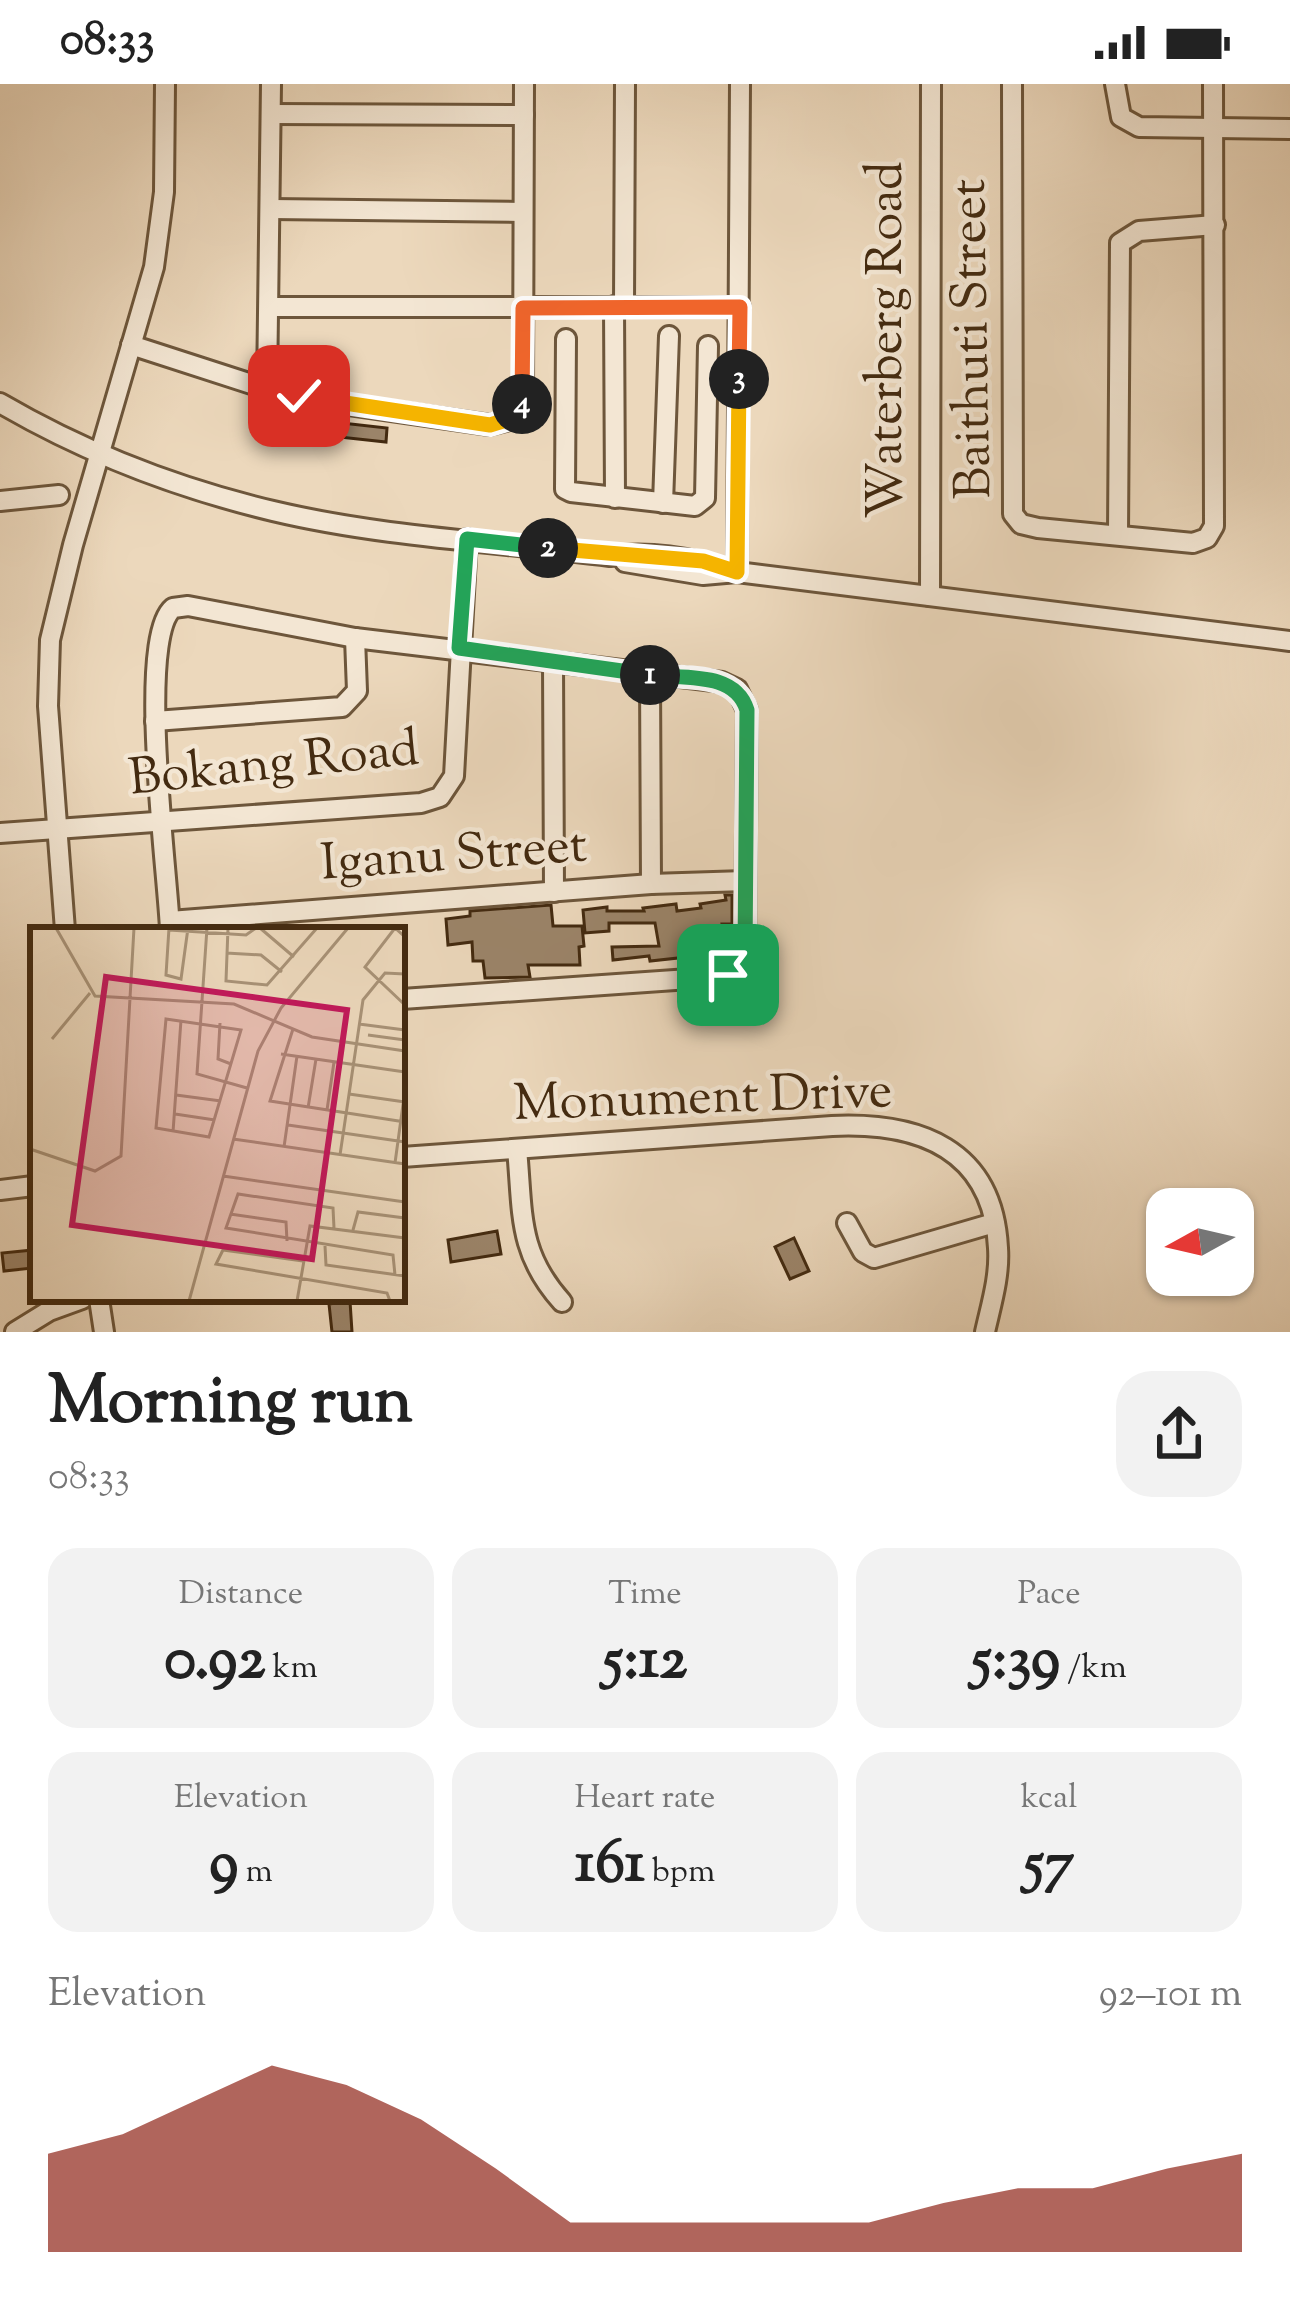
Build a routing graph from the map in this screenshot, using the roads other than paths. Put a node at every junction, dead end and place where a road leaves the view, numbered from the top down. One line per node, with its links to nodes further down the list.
1 (165, 84): 23 (street)
2 (271, 84): 10 (street)
3 (524, 84): 11 (street)
4 (625, 84): 17 (street)
5 (740, 84): 19 (street)
6 (931, 84): 35 (street, Waterberg Road)
7 (1012, 84): 32 (street, Baithuti Street)
8 (1115, 84): 12 (street)
9 (1213, 84): 12 (street, Baithuti Street)
10 (271, 114): 11 (street); 14 (street)
11 (524, 115): 15 (street)
12 (1213, 129): 13 (street); 16 (street, Baithuti Street)
13 (1290, 129)
14 (271, 209): 15 (street); 18 (street)
15 (523, 212): 20 (street)
16 (1215, 225): 32 (street); 32 (street, Baithuti Street)
17 (619, 305): 19 (street); 20 (street); 29 (street)
18 (270, 307): 20 (street); 25 (street)
19 (740, 307): 34 (street)
20 (523, 308): 25 (street)
21 (669, 337): 31 (street)
22 (566, 339): 29 (street)
23 (131, 345): 25 (street); 27 (street)
24 (708, 346): 31 (street)
25 (267, 389)
26 (0, 403): 27 (street)
27 (99, 455): 33 (street); 43 (street)
28 (58, 495): 30 (street)
29 (615, 498): 31 (street)
30 (0, 500)
31 (663, 503)
32 (1118, 534)
33 (467, 539): 34 (street); 38 (street, Bokang Road)
34 (732, 572): 35 (street)
35 (930, 596): 37 (street)
36 (355, 638): 38 (street); 41 (street); 41 (street)
37 (1290, 641)
38 (459, 648): 39 (street); 42 (street, Bokang Road)
39 (553, 662): 40 (street); 47 (street)
40 (650, 675): 45 (street); 46 (street)
41 (155, 721): 42 (street)
42 (163, 821): 43 (street, Bokang Road); 48 (street)
43 (57, 829): 44 (street, Bokang Road); 49 (street)
44 (0, 832)
45 (745, 880): 46 (street, Iganu Street); 50 (street)
46 (651, 884): 47 (street, Iganu Street)
47 (554, 892): 48 (street, Iganu Street)
48 (170, 925)
49 (65, 927)
50 (405, 999)
51 (517, 1149): 52 (street, Monument Drive); 56 (street, Monument Drive); 59 (street)
52 (405, 1157)
53 (30, 1186): 54 (street)
54 (0, 1190)
55 (847, 1223): 56 (street)
56 (994, 1223): 62 (street, Monument Drive)
57 (74, 1302): 60 (street)
58 (99, 1302): 61 (street)
59 (562, 1302)
60 (15, 1332)
61 (104, 1332)
62 (985, 1332)

